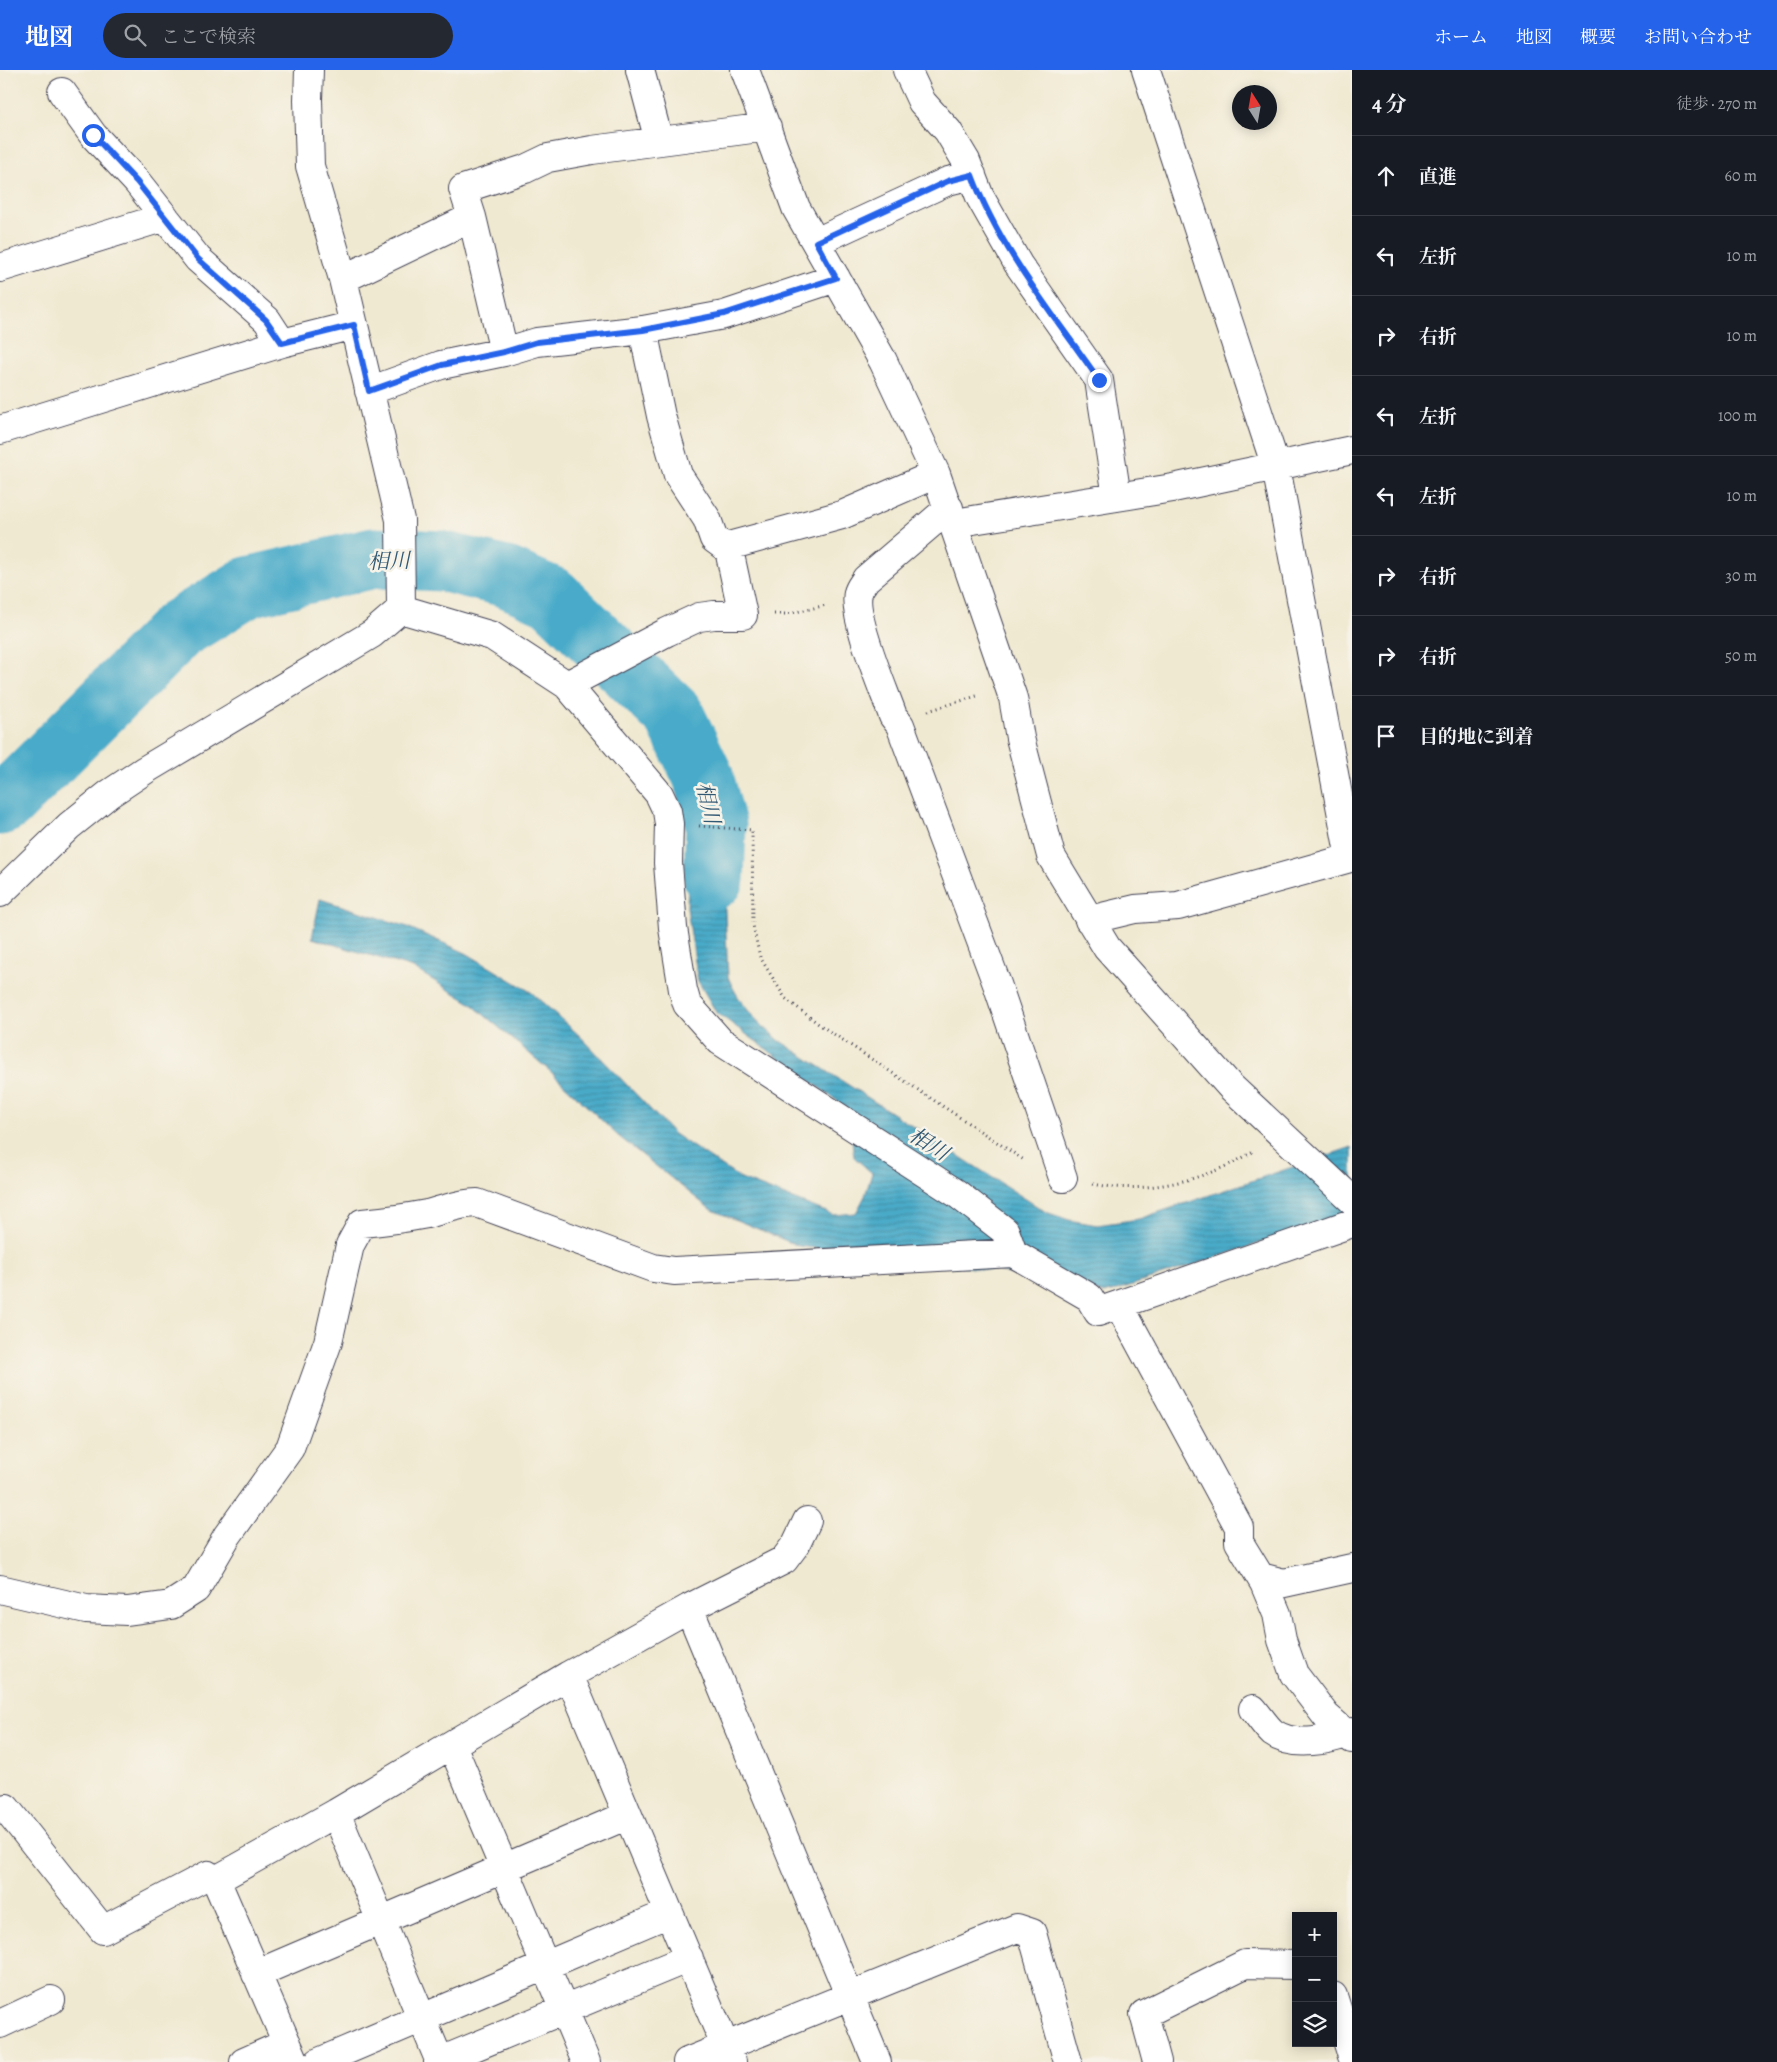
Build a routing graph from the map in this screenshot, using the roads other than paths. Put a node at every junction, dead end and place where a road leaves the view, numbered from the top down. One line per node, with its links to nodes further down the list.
1 (309, 70): 15 (street)
2 (640, 70): 8 (street)
3 (745, 70): 7 (street)
4 (906, 70): 9 (street)
5 (1146, 70): 23 (street)
6 (62, 92): 10 (street)
7 (767, 128): 8 (street); 12 (street)
8 (659, 141): 11 (street)
9 (972, 175): 12 (street); 25 (street)
10 (164, 217): 13 (street); 18 (street)
11 (472, 217): 15 (street); 19 (street)
12 (816, 242): 14 (street)
13 (0, 268)
14 (836, 278): 17 (street); 24 (street)
15 (343, 279): 16 (street)
16 (354, 325): 18 (street); 20 (street)
17 (643, 330): 19 (street); 27 (street)
18 (282, 343): 21 (street)
19 (504, 352): 20 (street)
20 (369, 391): 28 (street)
21 (0, 430)
22 (1352, 450): 23 (street)
23 (1276, 467): 25 (street); 30 (street)
24 (936, 474): 26 (street); 27 (street)
25 (1117, 497): 26 (street)
26 (951, 516): 32 (street); 33 (street)
27 (725, 547): 29 (street)
28 (401, 610): 29 (street); 31 (street)
29 (567, 685): 36 (street)
30 (1351, 864): 32 (street)
31 (0, 893)
32 (1089, 920): 34 (street)
33 (1063, 1178)
34 (1352, 1200)
35 (1352, 1223): 37 (street)
36 (1013, 1253): 37 (street); 41 (street)
37 (1119, 1305): 40 (street)
38 (807, 1521): 42 (street)
39 (1352, 1568): 40 (street)
40 (1260, 1577): 45 (street)
41 (0, 1589)
42 (689, 1608): 43 (street); 58 (street)
43 (569, 1675): 46 (street); 49 (street)
44 (1253, 1709): 45 (street)
45 (1350, 1735)
46 (452, 1745): 48 (street); 50 (street)
47 (6, 1808): 51 (street)
48 (336, 1813): 51 (street); 53 (street)
49 (628, 1815): 50 (street); 52 (street)
50 (504, 1868): 53 (street); 56 (street)
51 (216, 1880): 57 (street)
52 (670, 1913): 54 (street); 56 (street)
53 (381, 1921): 57 (street); 62 (street)
54 (689, 1958): 61 (street); 66 (street)
55 (1292, 1965): 74 (street)
56 (545, 1967): 61 (street); 62 (street)
57 (256, 1974): 65 (street)
58 (849, 1995): 64 (street); 66 (street); 73 (street)
59 (51, 2000): 63 (street)
60 (1335, 2002): 67 (street)
61 (564, 2010): 70 (street); 71 (street)
62 (423, 2018): 69 (street); 70 (street)
63 (0, 2024)
64 (1064, 2050)
65 (291, 2053): 68 (street)
66 (729, 2054): 72 (street)
67 (1352, 2056)
68 (244, 2062)
69 (319, 2062)
70 (440, 2062)
71 (586, 2062)
72 (686, 2062)
73 (877, 2062)
74 (1157, 2062)

